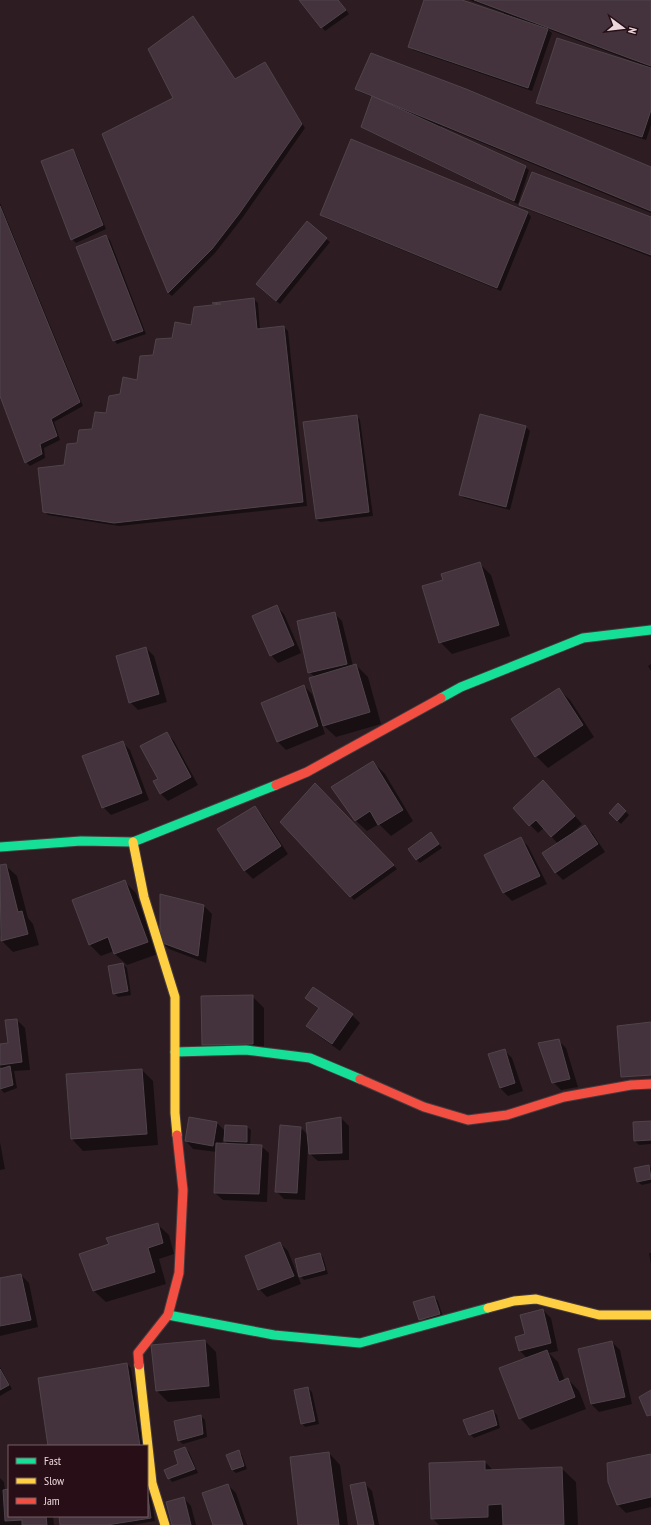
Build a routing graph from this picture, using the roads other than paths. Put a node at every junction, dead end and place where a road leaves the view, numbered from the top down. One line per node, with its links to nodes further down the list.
1 (651, 630): 2 (street)
2 (133, 842): 3 (street); 4 (street)
3 (0, 847)
4 (175, 1052): 5 (street); 6 (street)
5 (651, 1084)
6 (168, 1315): 7 (street); 8 (street)
7 (651, 1315)
8 (148, 1445)
9 (148, 1446): 10 (street)
10 (165, 1525)

